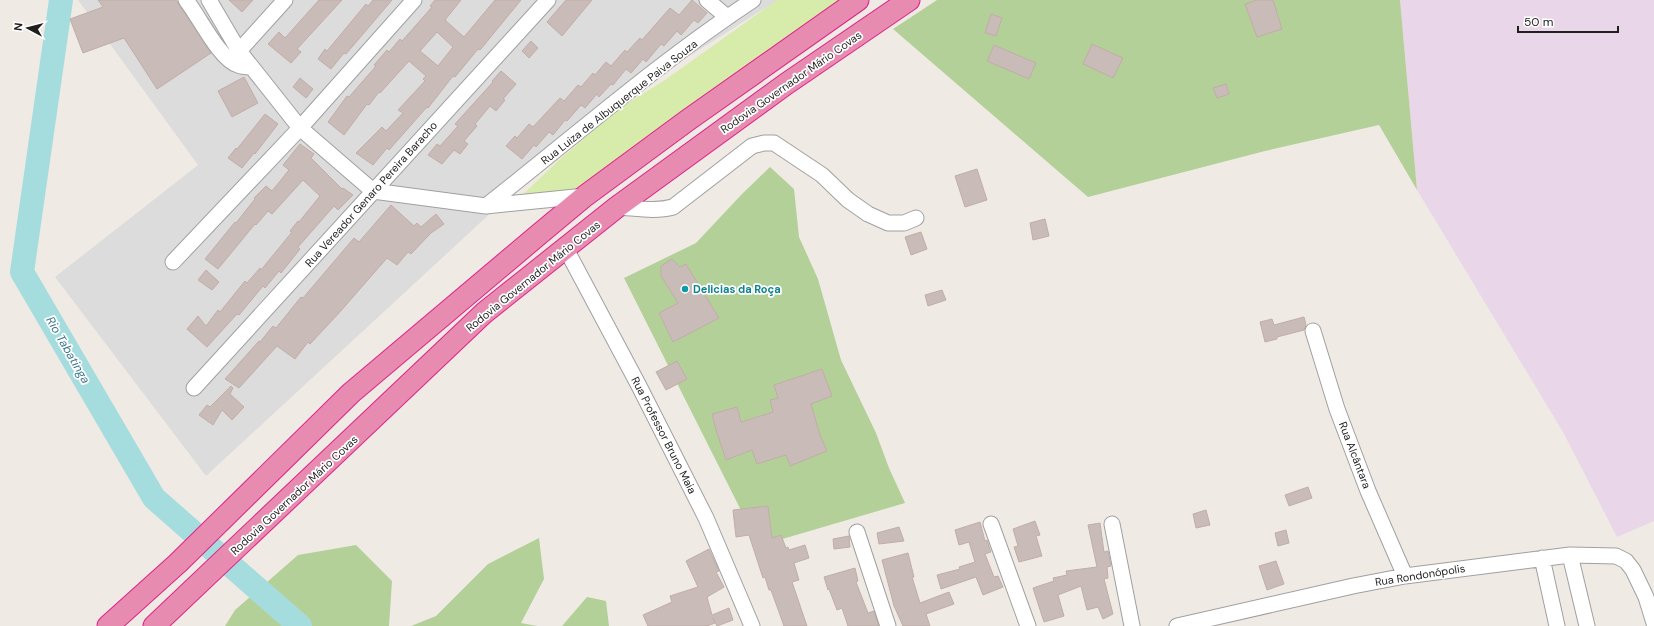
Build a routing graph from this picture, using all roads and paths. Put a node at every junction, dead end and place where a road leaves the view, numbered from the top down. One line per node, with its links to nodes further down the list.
1 (186, 0): 12 (street)
2 (209, 0): 11 (street)
3 (285, 0): 11 (street)
4 (414, 0): 13 (street)
5 (548, 0): 14 (street, Rua Vereador Genaro Pereira Baracho)
6 (707, 0): 10 (street)
7 (754, 0): 10 (street, Rua Luiza de Albuquerque Paiva Souza)
8 (858, 0): 15 (highway)
9 (909, 0): 17 (highway, Rodovia Governador Mário Covas)
10 (727, 17): 16 (street, Rua Luiza de Albuquerque Paiva Souza)
11 (239, 51): 12 (street)
12 (251, 67): 13 (street)
13 (300, 128): 14 (street); 20 (street)
14 (372, 191): 16 (street); 22 (street, Rua Vereador Genaro Pereira Baracho)
15 (585, 196): 16 (street); 30 (highway)
16 (486, 206)
17 (617, 207): 18 (street); 19 (highway, Rodovia Governador Mário Covas)
18 (916, 218)
19 (566, 249): 31 (highway, Rodovia Governador Mário Covas); 32 (street, Rua Professor Bruno Maia)
20 (173, 262)
21 (1313, 331): 28 (street, Rua Alcântara)
22 (194, 388)
23 (991, 524): 34 (street)
24 (1112, 524): 35 (street)
25 (857, 532): 33 (street)
26 (1570, 555): 27 (street, Rua Rondonópolis); 29 (street, Rua Rondonópolis); 38 (street)
27 (1542, 558): 28 (street, Rua Rondonópolis); 37 (street)
28 (1405, 576): 36 (street, Rua Rondonópolis)
29 (1654, 623)
30 (108, 626)
31 (154, 626)
32 (752, 626)
33 (888, 626)
34 (1028, 626)
35 (1132, 626)
36 (1176, 626)
37 (1557, 626)
38 (1587, 626)

